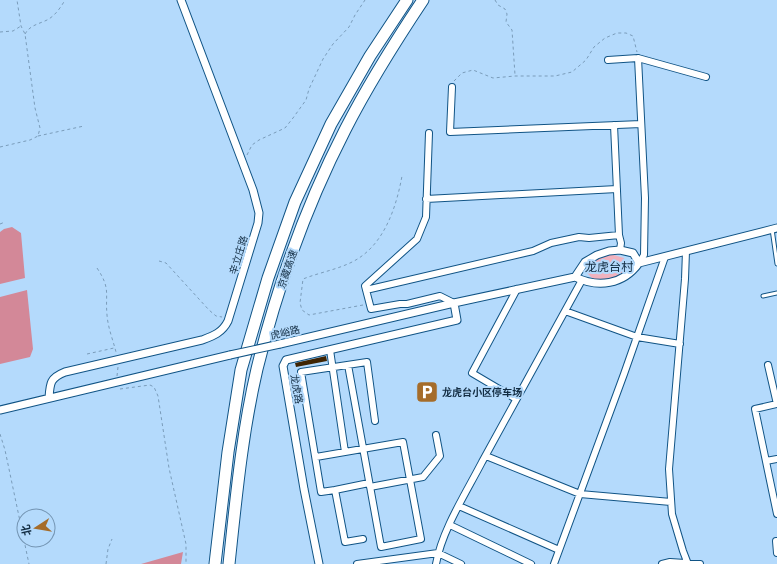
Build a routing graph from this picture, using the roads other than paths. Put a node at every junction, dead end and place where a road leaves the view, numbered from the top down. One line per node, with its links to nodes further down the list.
1 (182, 0): 34 (street, 辛立庄路)
2 (407, 0): 60 (highway, 京藏高速)
3 (423, 0): 61 (highway, 京藏高速)
4 (638, 58): 5 (street); 6 (street); 8 (street)
5 (608, 60)
6 (706, 77)
7 (452, 87): 9 (street)
8 (642, 124): 9 (street); 18 (street)
9 (614, 126): 11 (street)
10 (429, 133): 12 (street)
11 (617, 189): 12 (street); 14 (street)
12 (426, 199): 23 (street)
13 (775, 228): 16 (street); 19 (lane)
14 (619, 235): 15 (street); 23 (street)
15 (620, 250): 18 (street); 20 (street)
16 (686, 251): 17 (street); 29 (street)
17 (665, 256): 18 (street); 28 (street)
18 (639, 263): 21 (street)
19 (777, 264)
20 (575, 277): 21 (street); 22 (street, 虎峪路)
21 (582, 280): 27 (street)
22 (517, 289): 26 (street, 虎峪路); 35 (street)
23 (366, 290): 26 (street)
24 (777, 293): 25 (lane)
25 (762, 296)
26 (454, 302): 30 (street, 龙虎路); 34 (street, 虎峪路, bridge)
27 (565, 311): 28 (street); 35 (street)
28 (637, 337): 29 (street); 49 (street)
29 (680, 344): 50 (street)
30 (330, 350): 33 (street); 62 (street, 龙虎路)
31 (348, 365): 33 (street); 38 (street); 40 (street)
32 (768, 365): 36 (street)
33 (333, 367): 41 (street); 43 (street)
34 (49, 398): 37 (street, 虎峪路)
35 (516, 399): 42 (street)
36 (777, 404): 45 (street)
37 (0, 410)
38 (375, 421)
39 (436, 435): 46 (street)
40 (363, 449): 41 (street); 46 (street); 47 (street)
41 (345, 452): 43 (street)
42 (486, 456): 49 (street); 51 (street)
43 (316, 457): 48 (street)
44 (777, 459): 45 (street)
45 (766, 461): 52 (street)
46 (410, 480): 47 (street); 47 (street)
47 (370, 485): 48 (street)
48 (335, 490): 54 (street)
49 (580, 494): 50 (street); 56 (street)
50 (671, 502): 59 (street)
51 (458, 506): 53 (street); 56 (street)
52 (777, 514)
53 (450, 525): 57 (street); 66 (street)
54 (363, 539)
55 (777, 540): 58 (street)
56 (560, 550): 67 (street)
57 (438, 553): 63 (street); 64 (street); 65 (street)
58 (777, 553)
59 (688, 563): 68 (street); 69 (street)
60 (215, 564)
61 (229, 564)
62 (319, 564)
63 (357, 564)
64 (436, 564)
65 (461, 564)
66 (531, 564)
67 (554, 564)
68 (662, 564)
69 (700, 564)

